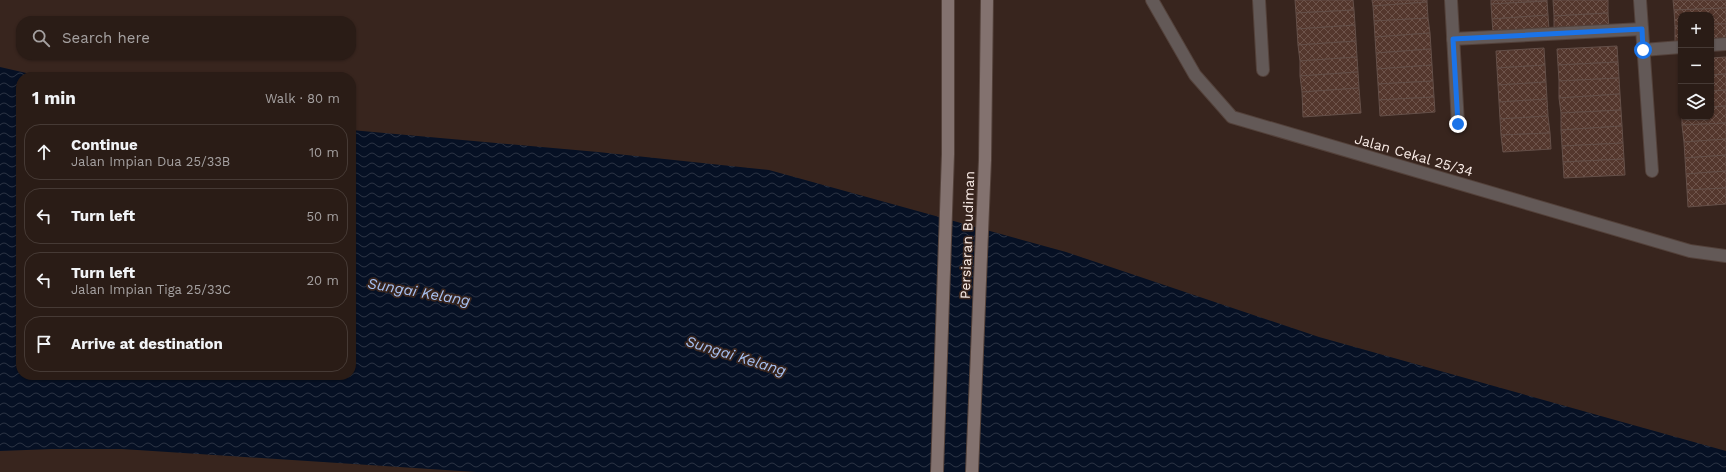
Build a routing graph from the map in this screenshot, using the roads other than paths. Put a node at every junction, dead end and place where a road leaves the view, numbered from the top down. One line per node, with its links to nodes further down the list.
1 (948, 0): 17 (main road, Persiaran Budiman)
2 (988, 0): 18 (main road, Persiaran Budiman)
3 (1152, 0): 16 (street, Jalan Cekal 25/34)
4 (1259, 0): 13 (street)
5 (1451, 0): 8 (street)
6 (1640, 0): 7 (street)
7 (1642, 29): 8 (street); 12 (street)
8 (1453, 39): 14 (street)
9 (1726, 44): 10 (street)
10 (1714, 45)
11 (1678, 47): 12 (street)
12 (1643, 50): 15 (street)
13 (1263, 70)
14 (1458, 124)
15 (1652, 171)
16 (1726, 256)
17 (937, 472)
18 (972, 472)

